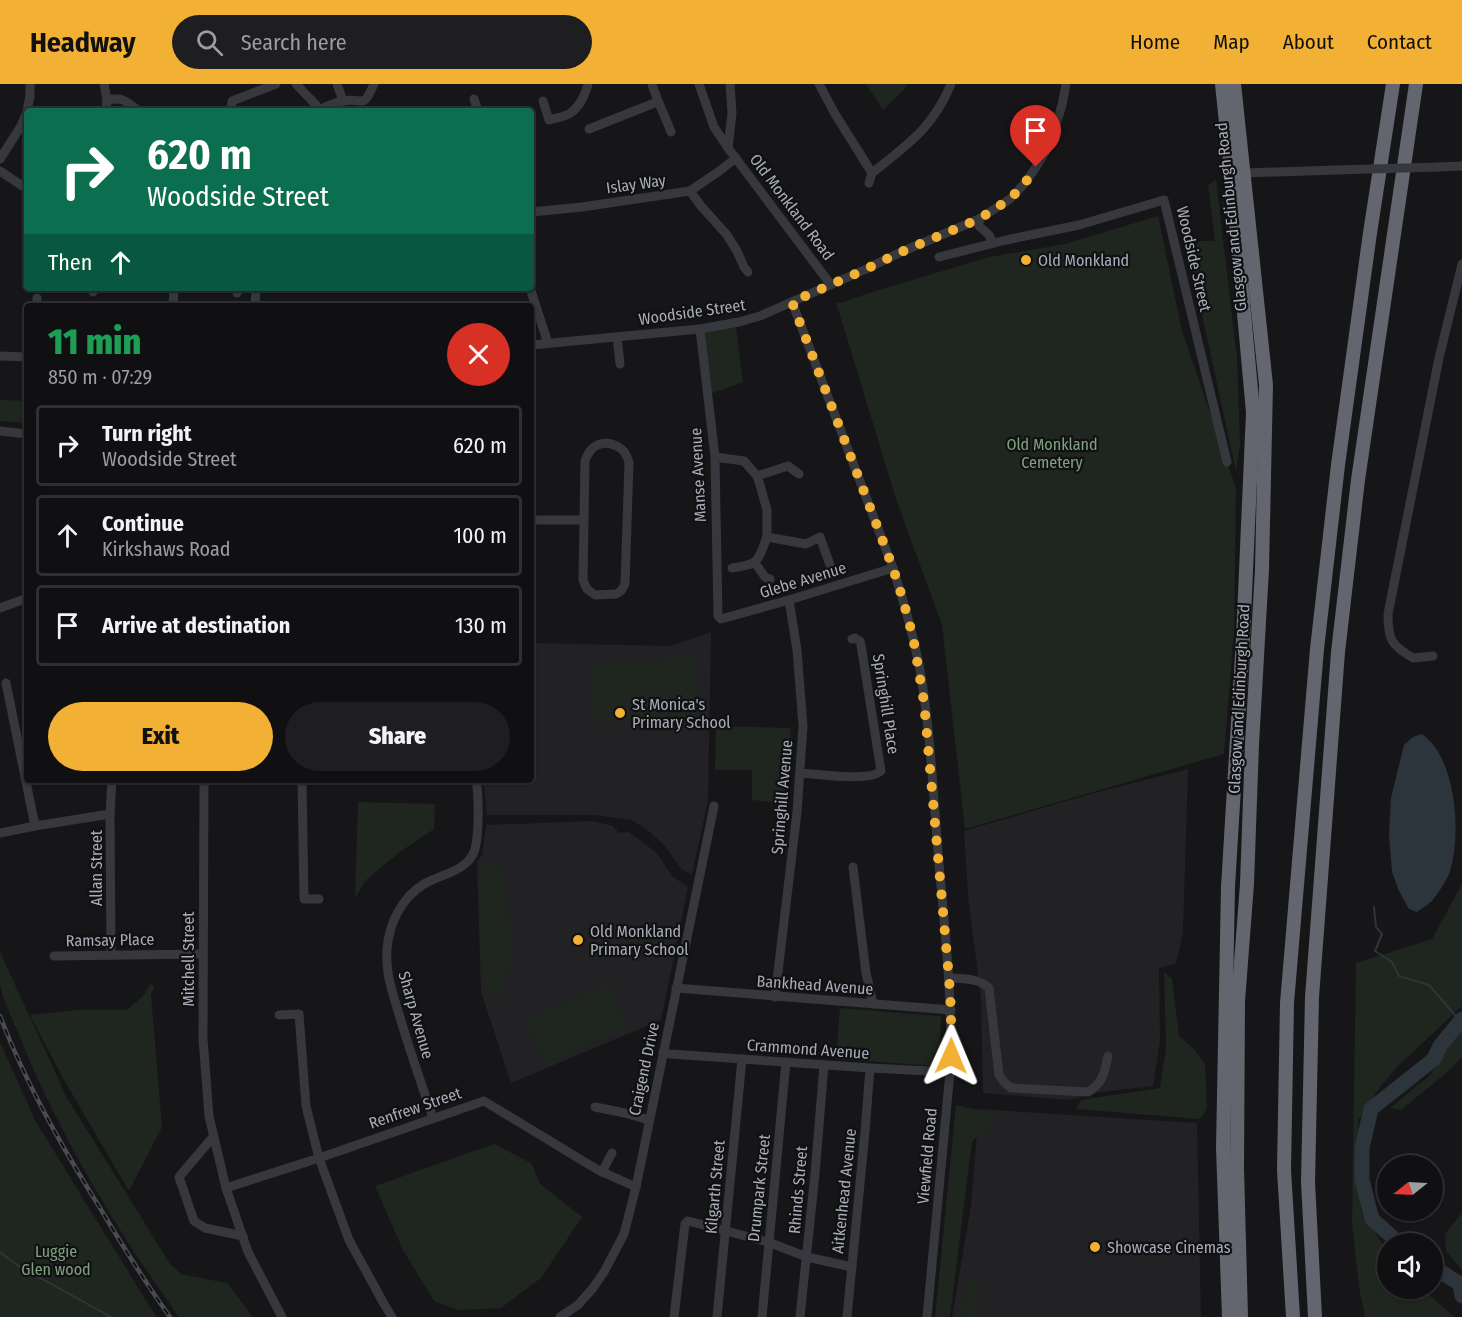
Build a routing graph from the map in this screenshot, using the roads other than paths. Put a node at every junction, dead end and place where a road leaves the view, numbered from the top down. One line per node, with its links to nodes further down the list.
1 (30, 84): 23 (street)
2 (104, 84): 19 (street)
3 (276, 84): 26 (street)
4 (296, 84): 27 (street)
5 (337, 84): 20 (street)
6 (374, 84): 20 (street)
7 (588, 84): 21 (street)
8 (652, 84): 22 (street)
9 (699, 84): 33 (street, Old Monkland Road)
10 (730, 84): 33 (street, Old Monkland Road)
11 (819, 84): 38 (street)
12 (951, 84): 38 (street)
13 (1066, 84): 44 (street, Woodside Street)
14 (1222, 84): 132 (highway, Glasgow and Edinburgh Road)
15 (1234, 84): 39 (highway, Glasgow and Edinburgh Road)
16 (1393, 84): 134 (highway)
17 (1416, 84): 135 (highway)
18 (474, 99): 29 (street)
19 (107, 100): 24 (street); 25 (street)
20 (343, 101): 28 (street)
21 (543, 101)
22 (657, 102): 31 (street); 32 (street)
23 (28, 108)
24 (106, 108)
25 (135, 108)
26 (231, 108)
27 (318, 108)
28 (326, 108)
29 (477, 108)
30 (24, 118): 35 (street)
31 (589, 129)
32 (671, 132)
33 (728, 148): 34 (street, Old Monkland Road)
34 (736, 158): 42 (street, Islay Way); 49 (street, Old Monkland Road)
35 (0, 159)
36 (1462, 166): 39 (street, bridge)
37 (0, 171): 41 (street)
38 (872, 173): 40 (street)
39 (1243, 173): 133 (highway, Glasgow and Edinburgh Road)
40 (869, 183)
41 (24, 187)
42 (690, 191): 43 (street, Islay Way); 48 (street)
43 (534, 212)
44 (979, 219): 45 (street); 49 (street, Woodside Street)
45 (993, 243): 46 (street, Woodside Street); 62 (street, Woodside Street)
46 (939, 257)
47 (1462, 264): 78 (street)
48 (748, 272)
49 (831, 285): 51 (street, Woodside Street)
50 (531, 291): 54 (street)
51 (792, 302): 52 (street, Woodside Street); 71 (street, Viewfield Road)
52 (700, 329): 53 (street, Woodside Street); 61 (street, Manse Avenue)
53 (617, 337): 54 (street, Woodside Street); 58 (street)
54 (548, 343): 55 (street, Woodside Street)
55 (534, 345)
56 (0, 356): 57 (street)
57 (24, 357)
58 (620, 364)
59 (0, 431): 60 (street)
60 (24, 434)
61 (715, 457): 64 (street); 76 (street, Manse Avenue)
62 (1227, 462)
63 (800, 474): 64 (street)
64 (757, 476): 67 (street)
65 (534, 520): 66 (street)
66 (584, 520): 66 (street)
67 (767, 537): 68 (street); 69 (street)
68 (755, 563): 70 (street); 72 (street)
69 (830, 565)
70 (732, 568)
71 (893, 568): 74 (street, Glebe Avenue); 96 (street, Viewfield Road)
72 (770, 579)
73 (24, 599): 75 (street)
74 (789, 600): 76 (street, Glebe Avenue); 81 (street, Springhill Avenue)
75 (0, 608)
76 (721, 620)
77 (852, 639): 81 (street, Springhill Place)
78 (1433, 656)
79 (6, 684): 80 (street)
80 (24, 772)
81 (801, 773): 98 (street, Springhill Avenue)
82 (26, 783): 89 (street)
83 (112, 783): 88 (street, Allan Street)
84 (204, 783): 93 (street, Mitchell Street)
85 (302, 783): 92 (street)
86 (476, 783): 110 (street, Sharp Avenue)
87 (714, 806): 97 (street, Craigend Drive)
88 (110, 814): 89 (street); 94 (street, Allan Street)
89 (35, 826): 90 (street)
90 (0, 833)
91 (853, 867): 99 (street)
92 (318, 898)
93 (203, 954): 94 (street, Ramsay Place); 112 (street, Mitchell Street)
94 (111, 955): 95 (street, Ramsay Place)
95 (54, 957)
96 (949, 978): 100 (street, Viewfield Road); 103 (street)
97 (676, 988): 98 (street, Bankhead Avenue); 102 (street, Craigend Drive)
98 (776, 997): 99 (street, Bankhead Avenue)
99 (873, 1004): 100 (street, Bankhead Avenue)
100 (951, 1010): 108 (street, Viewfield Road)
101 (279, 1015): 114 (street)
102 (663, 1052): 104 (street, Crammond Avenue); 111 (street, Craigend Drive)
103 (1108, 1056)
104 (742, 1059): 105 (street, Crammond Avenue); 118 (street, Kilgarth Street)
105 (786, 1062): 106 (street, Crammond Avenue); 120 (street, Drumpark Street)
106 (824, 1065): 107 (street, Crammond Avenue); 121 (street, Rhinds Street)
107 (870, 1068): 108 (street, Crammond Avenue); 122 (street, Aitkenhead Avenue)
108 (950, 1072): 131 (street, Viewfield Road)
109 (595, 1107): 111 (street)
110 (433, 1118): 114 (street, Renfrew Street); 115 (street, Renfrew Street)
111 (650, 1120): 116 (street, Craigend Drive)
112 (213, 1137): 117 (street, Mitchell Street); 119 (street)
113 (612, 1153): 115 (street)
114 (319, 1158): 117 (street, Renfrew Street); 124 (street)
115 (602, 1172): 116 (street, Renfrew Street)
116 (636, 1187): 125 (street, Craigend Drive)
117 (226, 1188): 119 (street, Mitchell Street)
118 (726, 1230): 120 (street); 126 (street); 127 (street, Kilgarth Street)
119 (243, 1236): 123 (street, Mitchell Street)
120 (768, 1242): 121 (street); 128 (street, Drumpark Street)
121 (807, 1257): 122 (street); 129 (street, Rhinds Street)
122 (852, 1267): 130 (street, Aitkenhead Avenue)
123 (282, 1317)
124 (392, 1317)
125 (560, 1317)
126 (675, 1317)
127 (717, 1317)
128 (762, 1317)
129 (800, 1317)
130 (847, 1317)
131 (927, 1317)
132 (1228, 1317)
133 (1241, 1317)
134 (1293, 1317)
135 (1315, 1317)

